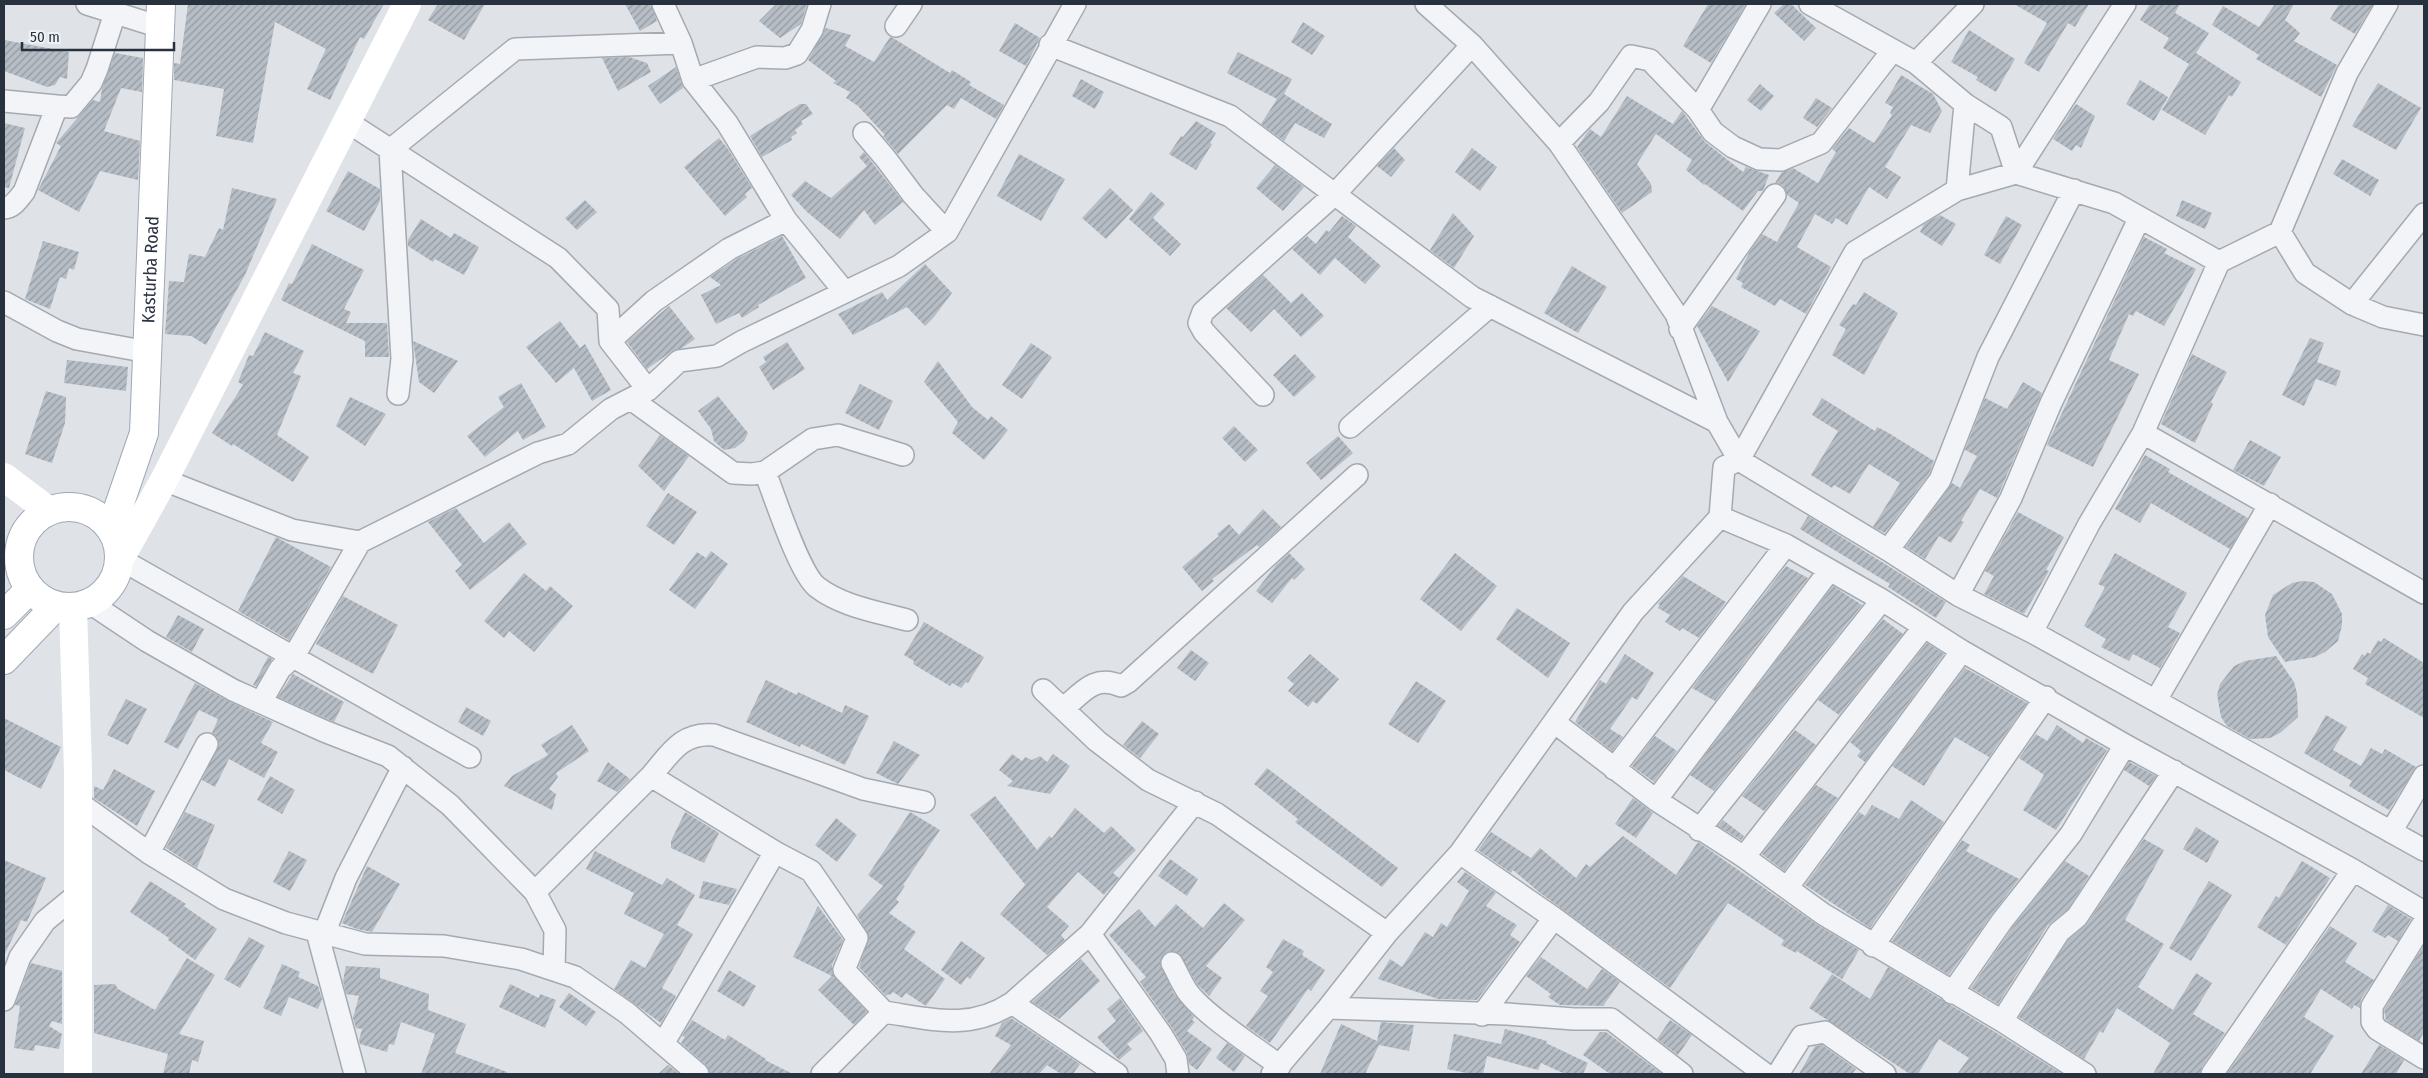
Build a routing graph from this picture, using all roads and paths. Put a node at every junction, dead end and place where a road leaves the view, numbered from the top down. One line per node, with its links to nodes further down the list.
1 (87, 4): 13 (street)
2 (407, 4): 26 (main road)
3 (663, 4): 16 (street)
4 (820, 4): 21 (street)
5 (912, 4): 15 (street)
6 (1075, 4): 17 (street)
7 (1426, 4): 18 (street)
8 (1760, 4): 25 (street)
9 (1810, 4): 19 (street)
10 (1973, 4): 20 (street)
11 (2125, 4): 30 (street)
12 (2387, 4): 40 (street)
13 (115, 13): 14 (street); 24 (street)
14 (160, 15): 49 (main road, Kasturba Road)
15 (896, 26)
16 (681, 43): 21 (street); 29 (street)
17 (1050, 45): 33 (street); 39 (street)
18 (1472, 45): 28 (street); 33 (street)
19 (1893, 50): 20 (street); 25 (street)
20 (1916, 63): 23 (street)
21 (693, 80): 38 (street)
22 (4, 101): 24 (street)
23 (1965, 104): 30 (street); 31 (street)
24 (57, 106): 35 (street)
25 (1698, 110): 28 (street)
26 (346, 121): 29 (street); 61 (main road)
27 (864, 133): 39 (street)
28 (1559, 144): 47 (street)
29 (390, 150): 48 (street); 50 (street)
30 (2016, 173): 31 (street); 32 (street)
31 (1957, 190): 57 (street)
32 (2074, 190): 37 (street); 68 (street)
33 (1335, 194): 45 (street); 52 (street)
34 (1776, 195): 47 (street)
35 (4, 208)
36 (2424, 214): 44 (street)
37 (2139, 219): 41 (street); 73 (street)
38 (786, 220): 42 (street); 48 (street)
39 (947, 232): 42 (street)
40 (2280, 232): 41 (street); 44 (street)
41 (2219, 262): 55 (street)
42 (844, 291): 51 (street)
43 (4, 302): 49 (street)
44 (2352, 304): 46 (street)
45 (1490, 306): 53 (street); 54 (street)
46 (2424, 325)
47 (1680, 329): 53 (street)
48 (610, 341): 51 (street)
49 (148, 352): 65 (main road, Kasturba Road)
50 (398, 394)
51 (640, 394): 58 (street); 66 (street)
52 (1263, 395)
53 (1717, 422): 57 (street)
54 (1350, 427)
55 (2143, 433): 62 (street); 79 (street)
56 (903, 455): 58 (street)
57 (1739, 460): 64 (street); 68 (street)
58 (765, 472): 77 (street)
59 (1357, 475): 87 (street)
60 (4, 477): 63 (main road)
61 (164, 480): 66 (street); 69 (main road)
62 (2270, 504): 72 (street); 85 (street)
63 (49, 511): 65 (main road); 71 (main road)
64 (1720, 517): 67 (street); 88 (street)
65 (111, 529): 69 (main road)
66 (360, 542): 81 (street)
67 (1786, 545): 70 (street); 93 (street)
68 (1888, 550): 73 (street)
69 (120, 559): 75 (main road); 81 (street)
70 (1829, 571): 74 (street); 97 (street)
71 (30, 589): 75 (main road); 76 (main road)
72 (2424, 593)
73 (1958, 595): 79 (street)
74 (1882, 600): 78 (street); 101 (street)
75 (73, 605): 82 (main road); 86 (street); 98 (main road)
76 (4, 615)
77 (907, 620)
78 (1923, 628): 80 (street); 107 (street)
79 (2032, 632): 85 (street)
80 (1962, 651): 84 (street); 109 (street)
81 (294, 656): 86 (street); 91 (street)
82 (4, 660)
83 (1043, 690): 87 (street)
84 (2046, 698): 90 (street); 118 (street)
85 (2156, 700): 102 (street)
86 (261, 702): 92 (street)
87 (1062, 709): 100 (street)
88 (1554, 722): 93 (street); 106 (street)
89 (208, 744): 105 (street)
90 (2125, 745): 94 (street); 121 (street)
91 (470, 757)
92 (403, 767): 110 (street); 115 (street)
93 (1614, 769): 97 (street)
94 (2174, 771): 108 (street); 127 (street)
95 (650, 776): 99 (street); 104 (street); 110 (street)
96 (2424, 776): 102 (street)
97 (1656, 800): 101 (street)
98 (78, 802): 105 (street); 111 (main road)
99 (924, 802)
100 (1195, 802): 116 (street); 117 (street)
101 (1699, 830): 107 (street)
102 (2391, 832): 103 (street)
103 (2424, 850)
104 (775, 852): 125 (street); 128 (street)
105 (149, 853): 115 (street)
106 (1460, 854): 113 (street); 116 (street)
107 (1744, 857): 109 (street)
108 (2353, 870): 112 (street); 142 (street)
109 (1787, 888): 118 (street)
110 (535, 892): 120 (street)
111 (79, 893): 122 (street); 131 (main road)
112 (2424, 912)
113 (1554, 918): 126 (street); 138 (street)
114 (2424, 922): 129 (street)
115 (320, 933): 120 (street); 132 (street)
116 (1387, 933): 124 (street)
117 (1090, 934): 123 (street); 136 (street)
118 (1873, 946): 121 (street)
119 (1172, 963): 130 (street)
120 (554, 970): 128 (street)
121 (1952, 993): 127 (street)
122 (4, 1000)
123 (1012, 1003): 125 (street); 135 (street)
124 (1328, 1008): 126 (street); 130 (street)
125 (884, 1012): 134 (street)
126 (1482, 1015): 137 (street)
127 (2002, 1022): 141 (street)
128 (663, 1044): 133 (street)
129 (2424, 1058)
130 (1276, 1070)
131 (78, 1074)
132 (355, 1074)
133 (698, 1074)
134 (822, 1074)
135 (1117, 1074)
136 (1178, 1074)
137 (1682, 1074)
138 (1765, 1074)
139 (1778, 1074): 140 (street)
140 (1885, 1074)
141 (2085, 1074)
142 (2212, 1074)

